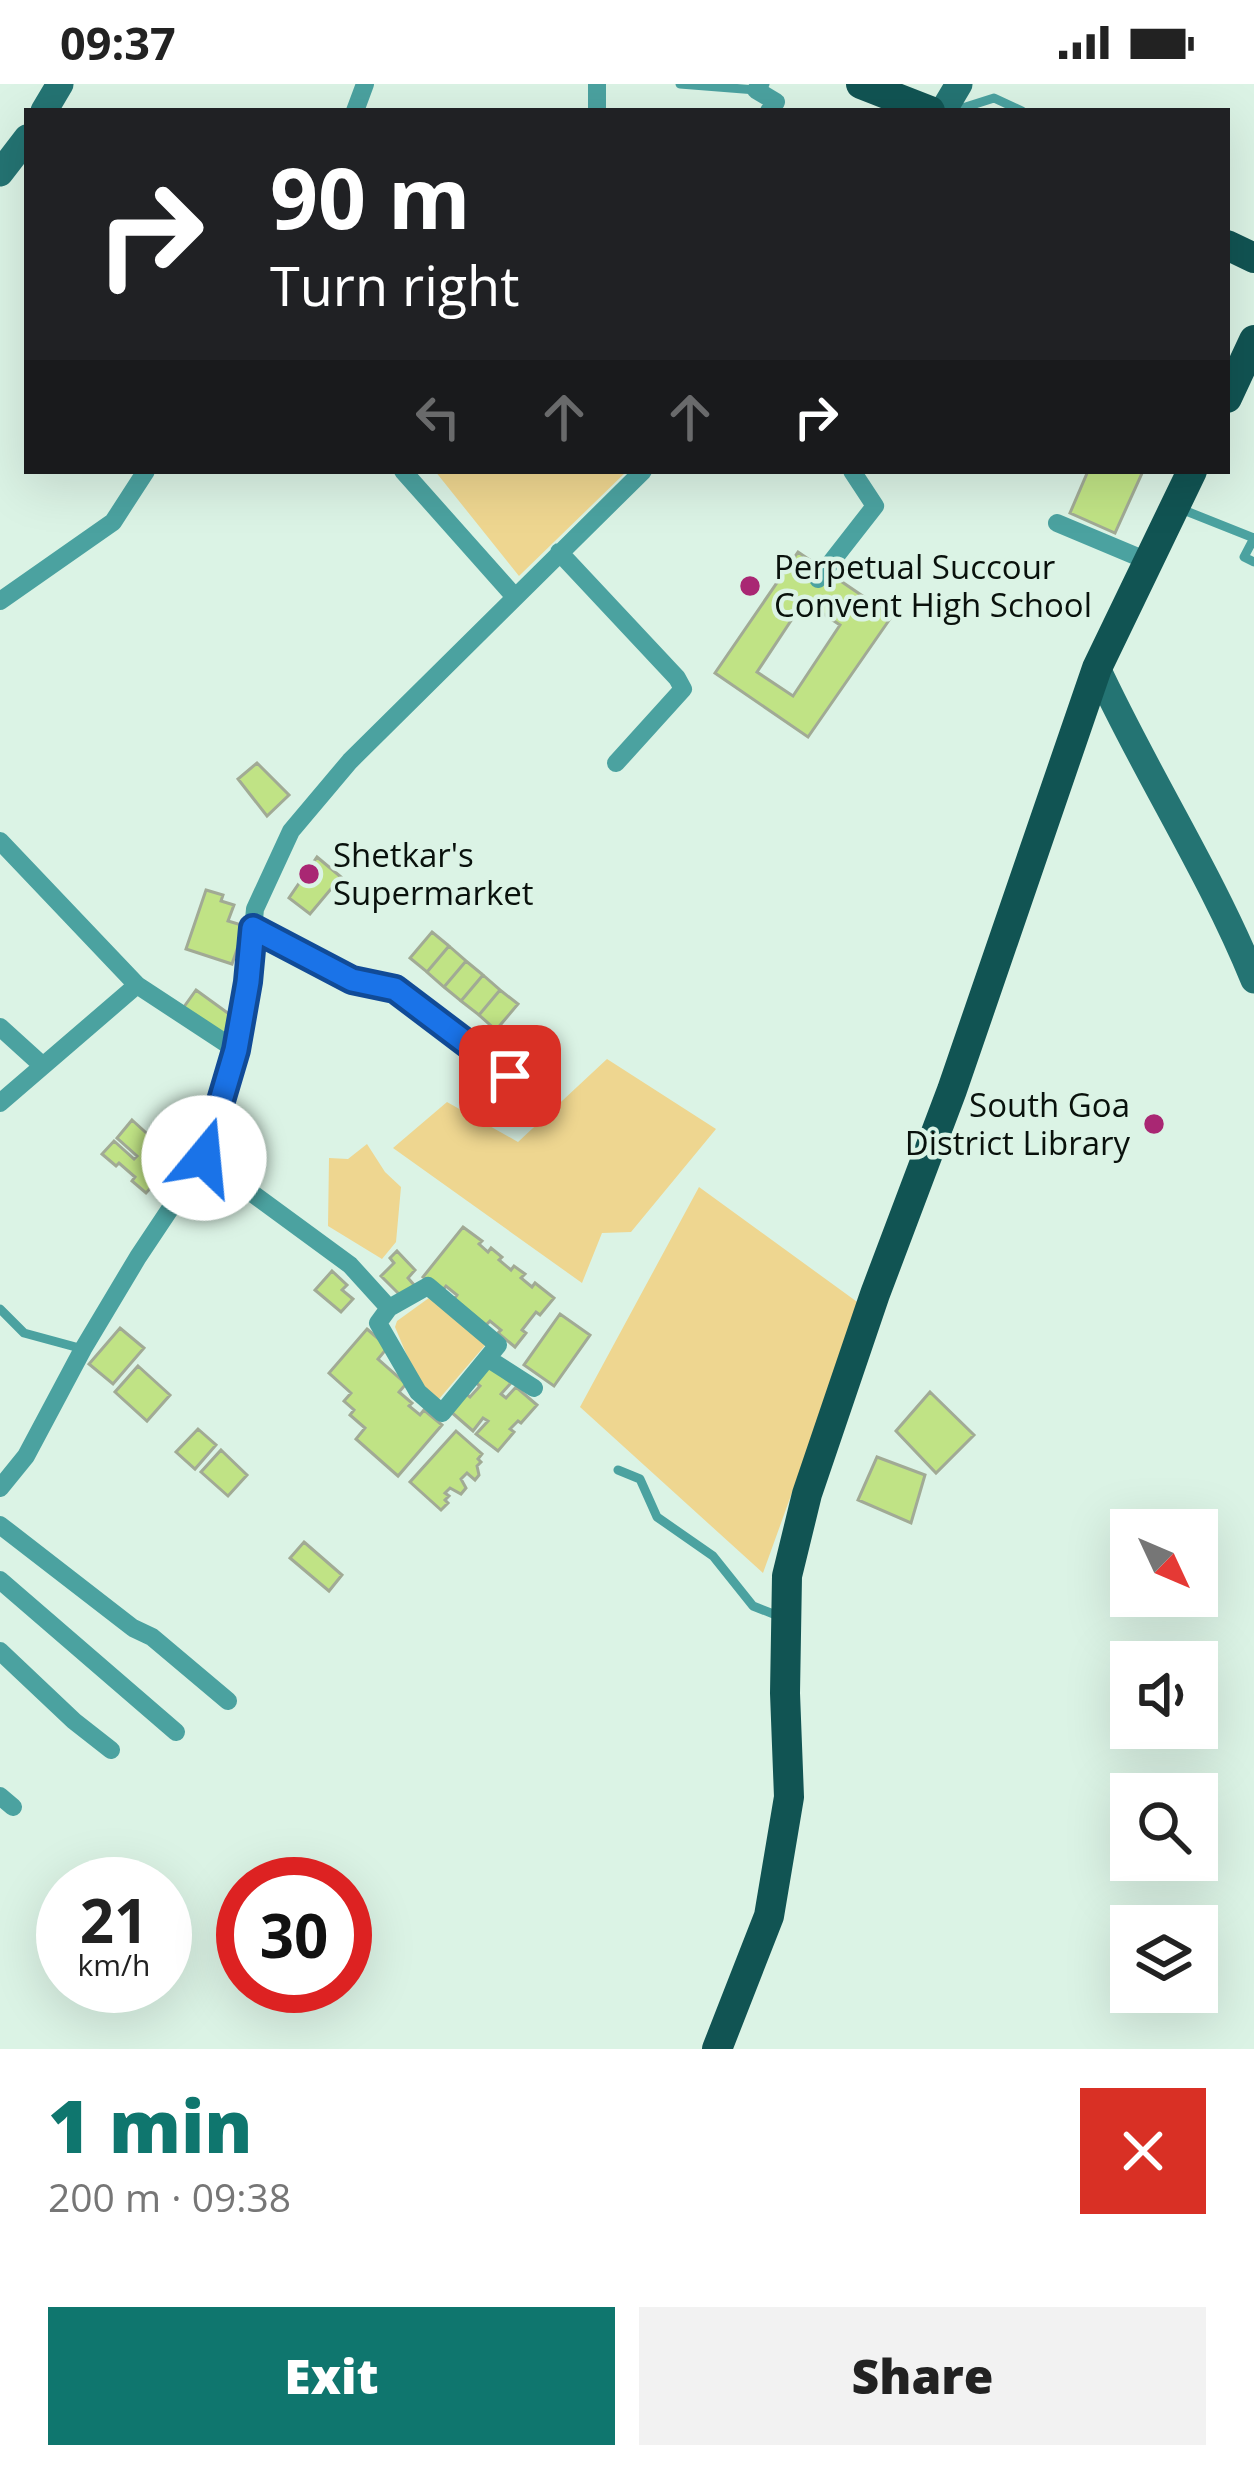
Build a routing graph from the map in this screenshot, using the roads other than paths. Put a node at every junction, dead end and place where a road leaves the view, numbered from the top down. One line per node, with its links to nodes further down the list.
1 (680, 84): 3 (lane)
2 (861, 84): 4 (main road)
3 (760, 87)
4 (922, 108)
5 (962, 108): 6 (lane)
6 (1016, 108)
7 (24, 142): 8 (street)
8 (0, 173)
9 (1254, 340): 10 (main road)
10 (1230, 392)
11 (144, 474): 24 (street)
12 (406, 474): 23 (street)
13 (640, 474): 19 (street)
14 (854, 474): 22 (street)
15 (1191, 474): 16 (main road)
16 (1176, 507): 18 (lane); 20 (main road)
17 (1057, 523): 20 (street)
18 (1254, 538): 21 (lane)
19 (559, 552): 23 (street); 26 (street)
20 (1150, 562): 25 (main road)
21 (1254, 562)
22 (818, 579)
23 (515, 597): 28 (street)
24 (0, 601)
25 (1097, 668): 29 (street); 46 (main road)
26 (616, 763)
27 (0, 842): 30 (street)
28 (253, 928): 32 (street); 34 (street)
29 (1254, 978)
30 (137, 985): 32 (street); 33 (street)
31 (0, 1028): 33 (street)
32 (236, 1050): 36 (street)
33 (43, 1066): 35 (street)
34 (510, 1076)
35 (0, 1103)
36 (204, 1158): 37 (street); 39 (street)
37 (389, 1308): 40 (street); 40 (street)
38 (0, 1309): 39 (lane)
39 (82, 1349): 43 (street)
40 (487, 1358): 41 (street)
41 (534, 1388)
42 (618, 1470): 46 (lane)
43 (1, 1486)
44 (0, 1525): 48 (street)
45 (0, 1580): 49 (street)
46 (787, 1618): 51 (main road)
47 (0, 1651): 50 (street)
48 (228, 1700)
49 (176, 1732)
50 (111, 1750)
51 (717, 2049)

